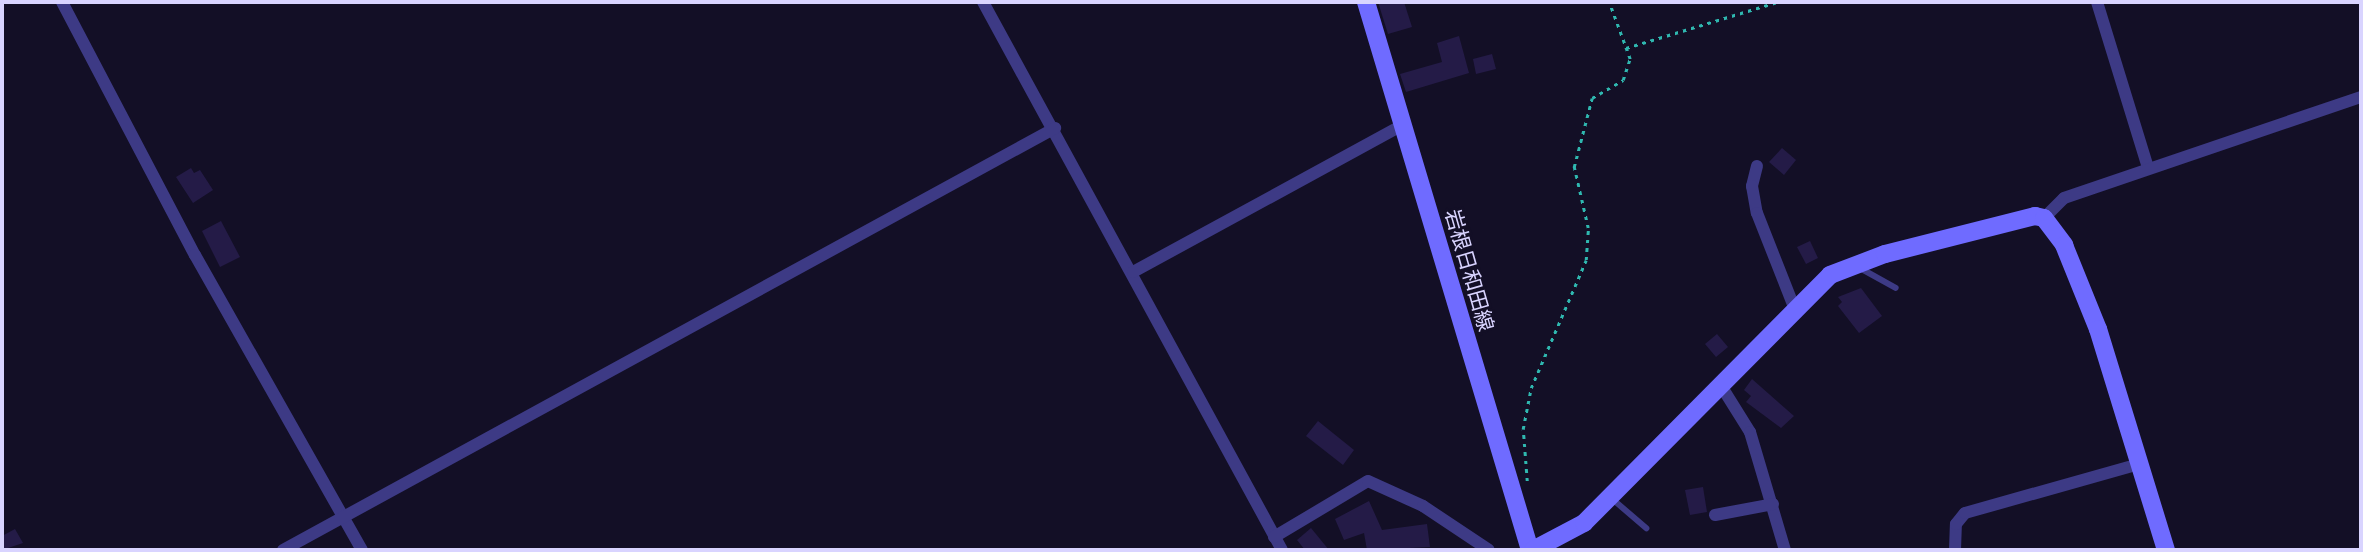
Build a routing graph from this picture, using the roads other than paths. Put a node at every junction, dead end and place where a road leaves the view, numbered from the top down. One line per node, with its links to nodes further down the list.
1 (62, 2): 20 (street)
2 (983, 2): 7 (street)
3 (1366, 2): 6 (street, 岩根日和田線)
4 (2097, 2): 9 (street)
5 (2361, 97): 9 (street)
6 (1403, 125): 12 (street); 27 (street, 岩根日和田線)
7 (1055, 128): 12 (street); 20 (street)
8 (1757, 166): 14 (street)
9 (2148, 168): 10 (street)
10 (2044, 218): 11 (street); 16 (street)
11 (1853, 265): 13 (lane); 14 (street)
12 (1133, 272): 22 (street)
13 (1896, 288)
14 (1794, 307): 15 (street)
15 (1720, 384): 17 (street); 18 (street)
16 (2138, 464): 29 (street); 30 (street)
17 (1610, 497): 21 (lane); 27 (street)
18 (1773, 504): 19 (street); 28 (street)
19 (1715, 515)
20 (345, 517): 23 (street); 24 (street)
21 (1646, 528)
22 (1274, 537): 25 (street); 26 (street)
23 (283, 550)
24 (362, 550)
25 (1282, 550)
26 (1489, 550)
27 (1532, 550)
28 (1785, 550)
29 (1955, 550)
30 (2166, 550)

